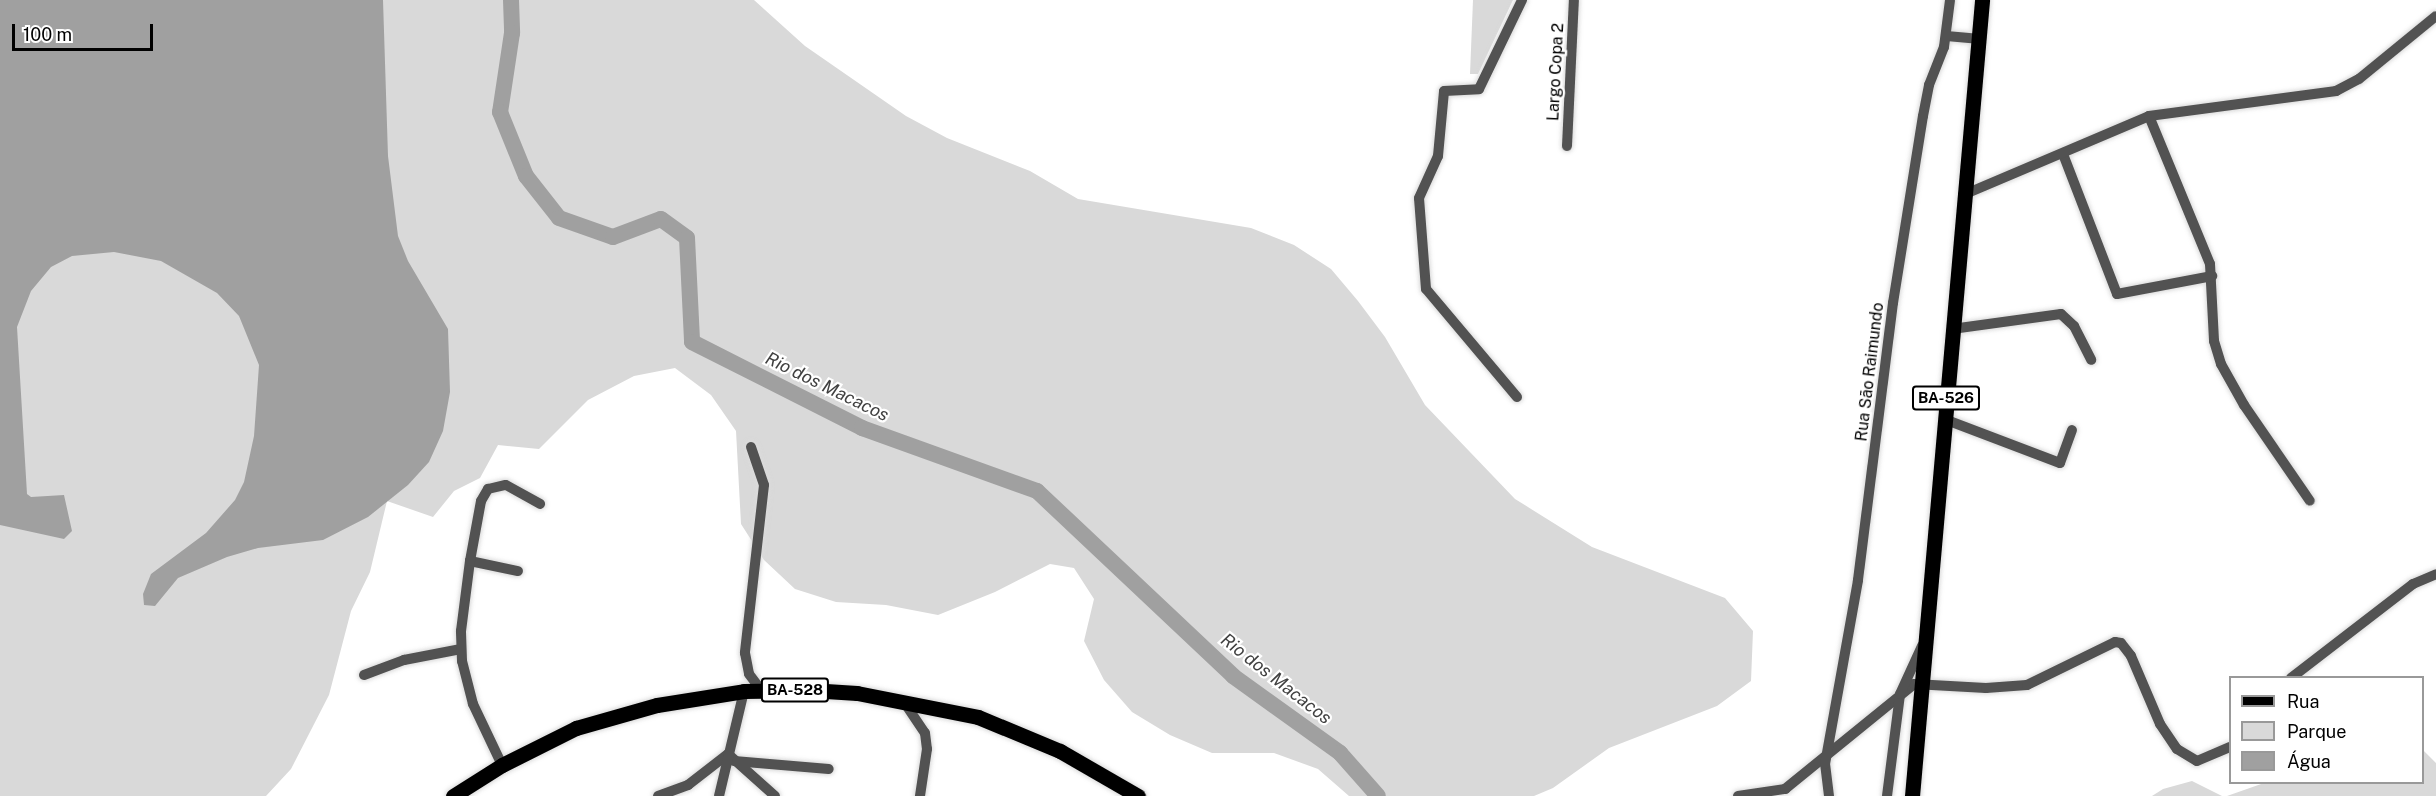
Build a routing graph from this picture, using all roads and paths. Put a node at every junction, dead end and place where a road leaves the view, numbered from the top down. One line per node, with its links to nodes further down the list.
1 (1522, 0): 15 (street)
2 (1574, 0): 9 (street, Largo Copa 2)
3 (1950, 0): 6 (street, Rua São Raimundo)
4 (1982, 0): 7 (main road, BA-526)
5 (2436, 16): 8 (street)
6 (1946, 36): 7 (street); 34 (street, Rua São Raimundo)
7 (1978, 39): 11 (main road, BA-526)
8 (2149, 116): 10 (street); 12 (street)
9 (1568, 146)
10 (2063, 154): 11 (street); 12 (street)
11 (1963, 195): 13 (main road, BA-526)
12 (2212, 276): 19 (street)
13 (1952, 329): 14 (street); 16 (main road, BA-526)
14 (2091, 360)
15 (1517, 397)
16 (1944, 419): 17 (street); 24 (main road, BA-526)
17 (2072, 430)
18 (751, 447): 29 (street)
19 (2310, 501)
20 (540, 504): 21 (street)
21 (470, 561): 22 (street); 25 (street)
22 (518, 571)
23 (2436, 574): 27 (street)
24 (1925, 641): 28 (main road, BA-526); 31 (street)
25 (461, 649): 26 (street); 36 (street)
26 (364, 675)
27 (2294, 676)
28 (1921, 682): 31 (street); 33 (street); 47 (main road, BA-526)
29 (762, 691): 30 (main road, BA-528); 32 (main road, BA-528)
30 (744, 692): 35 (street); 36 (main road, BA-528)
31 (1900, 694): 34 (street); 46 (street)
32 (904, 702): 42 (street); 43 (main road, BA-528)
33 (2229, 747)
34 (1828, 750): 44 (street); 45 (street, Rua São Raimundo)
35 (731, 757): 37 (street); 39 (street); 40 (street); 41 (street)
36 (502, 765): 38 (main road, BA-528)
37 (829, 770)
38 (453, 796)
39 (658, 796)
40 (719, 796)
41 (774, 796)
42 (920, 796)
43 (1138, 796)
44 (1738, 796)
45 (1829, 796)
46 (1887, 796)
47 (1912, 796)

